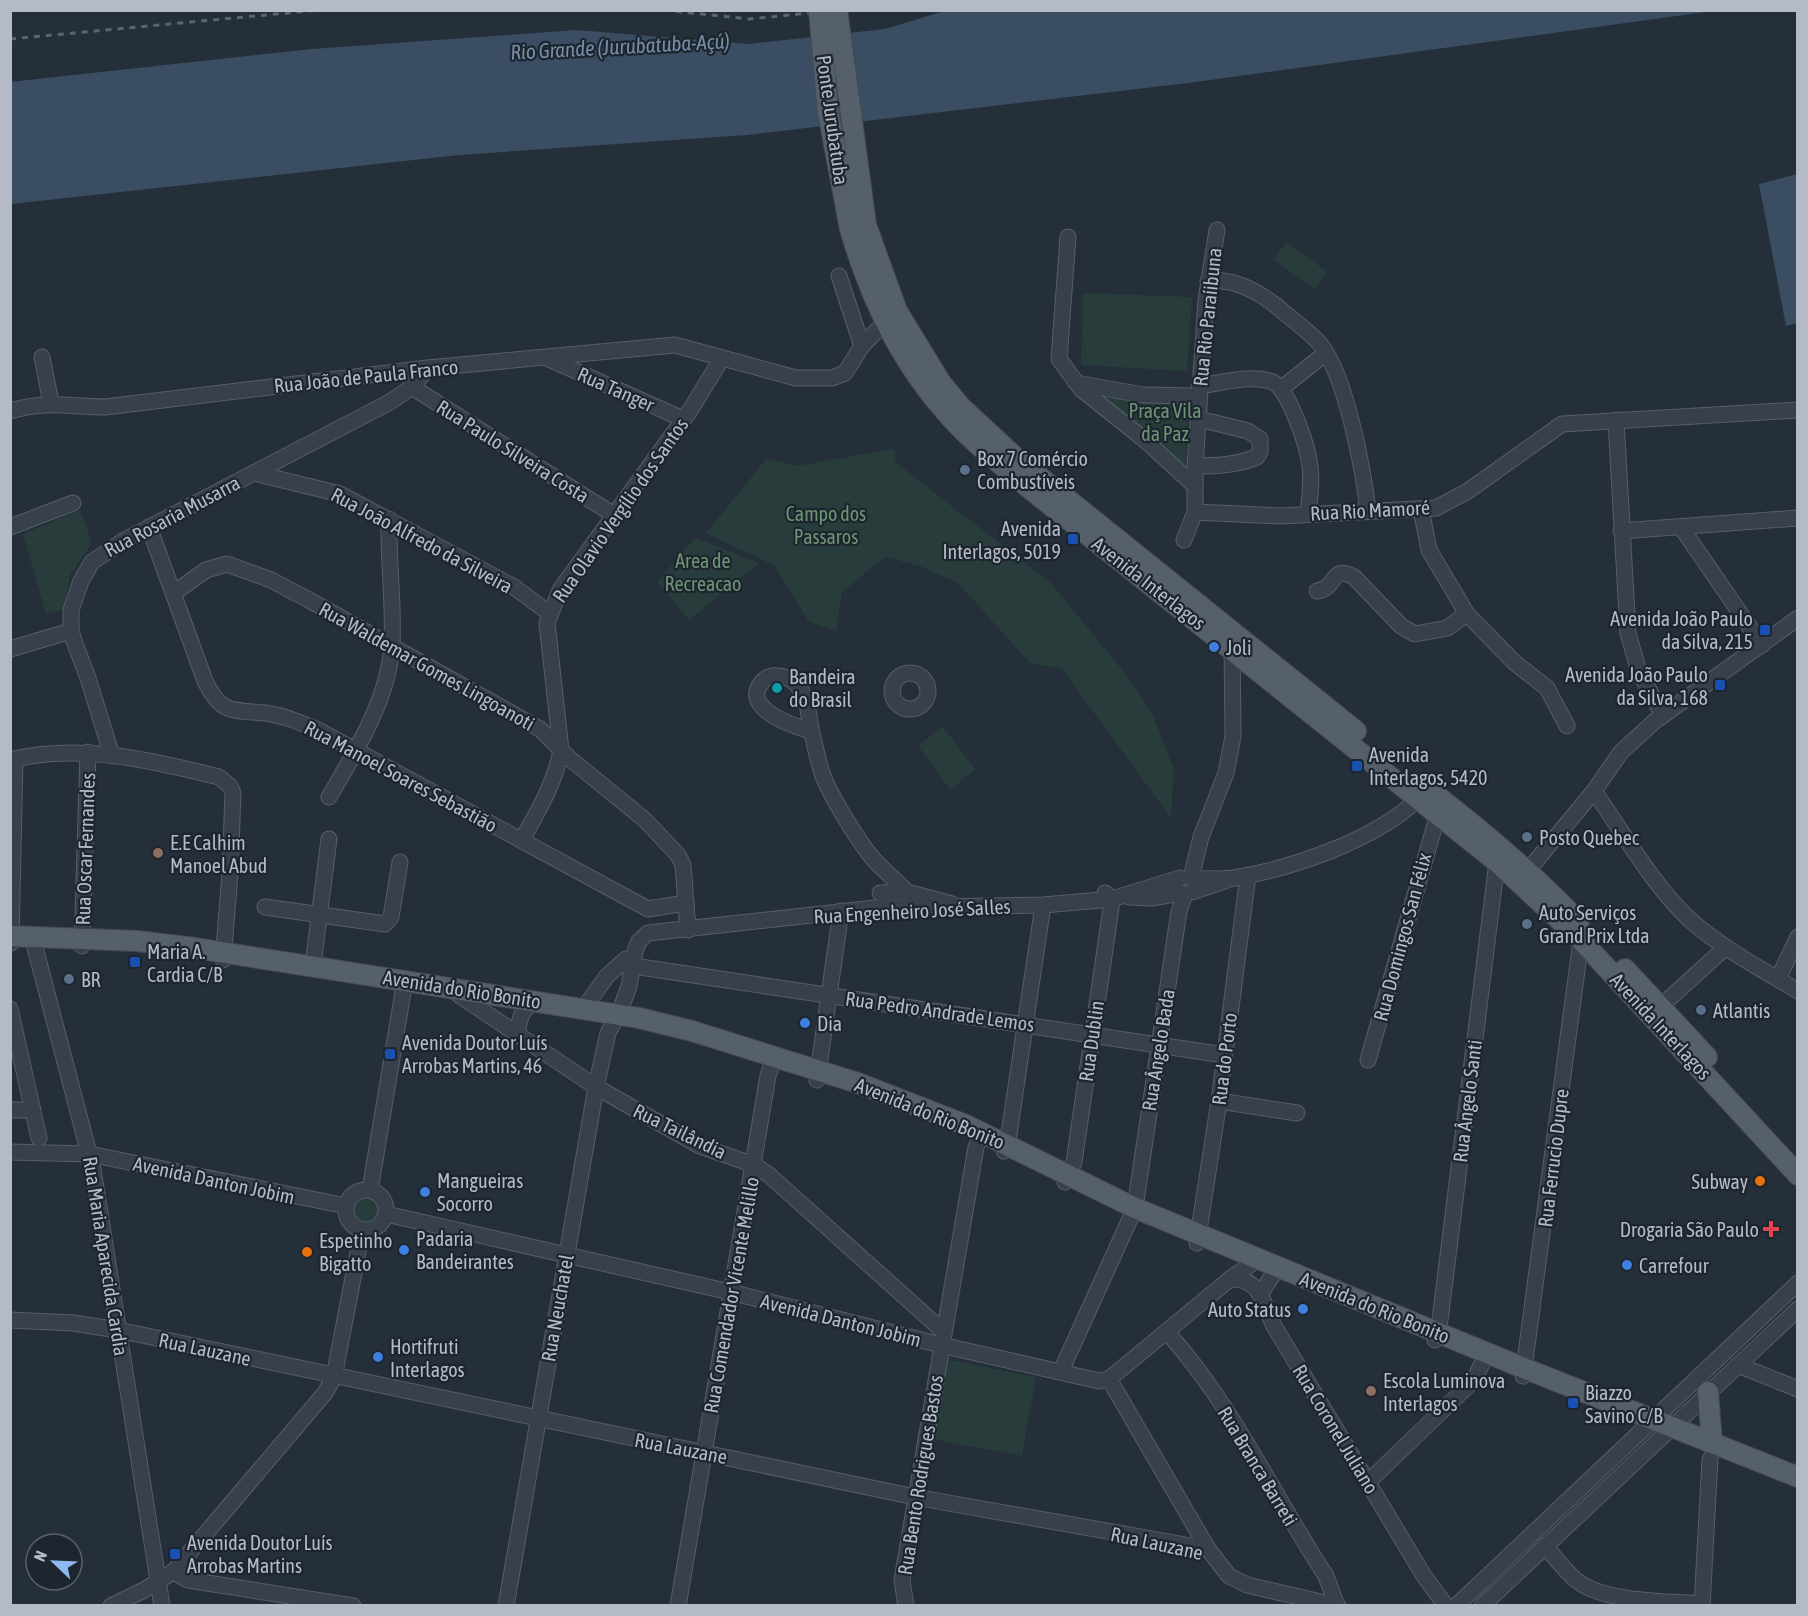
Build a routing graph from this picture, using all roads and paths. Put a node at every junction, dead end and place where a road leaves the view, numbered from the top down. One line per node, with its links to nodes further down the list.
1 (819, 10): 3 (main road, Ponte Jurubatuba, bridge)
2 (837, 10): 3 (main road, Ponte Jurubatuba, bridge)
3 (858, 227): 8 (main road, Avenida Interlagos); 47 (main road, Avenida Interlagos)
4 (1217, 230): 7 (street, Rua Rio Paraíibuna)
5 (1068, 237): 15 (street)
6 (839, 276): 9 (street)
7 (1208, 281): 10 (street); 18 (street, Rua Rio Paraíibuna)
8 (885, 322): 9 (street, Rua João de Paula Franco); 47 (main road, Avenida Interlagos)
9 (862, 346): 13 (street, Rua João de Paula Franco)
10 (1326, 353): 17 (street); 29 (street)
11 (42, 357): 19 (street)
12 (549, 358): 13 (street, Rua João de Paula Franco); 14 (street, Rua João de Paula Franco); 22 (street, Rua Tanger)
13 (722, 358): 22 (street, Rua Olavio Vergílio dos Santos)
14 (428, 368): 16 (street, Rua Rosaria Musarra); 19 (street, Rua João de Paula Franco)
15 (1076, 383): 18 (street); 27 (street)
16 (412, 387): 26 (street, Rua Rosaria Musarra); 33 (street, Rua Paulo Silveira Costa)
17 (1281, 388): 18 (street); 32 (street)
18 (1199, 391): 23 (street, Rua Rio Paraíibuna)
19 (51, 403): 21 (street, Rua João de Paula Franco)
20 (1797, 410): 24 (street)
21 (10, 411)
22 (684, 419): 33 (street, Rua Olavio Vergílio dos Santos)
23 (1199, 419): 25 (street, Rua Rio Paraíibuna); 25 (street)
24 (1616, 420): 30 (street, Rua Rio Mamoré); 39 (street)
25 (1195, 466): 27 (street, Rua Rio Paraíibuna)
26 (254, 473): 35 (street, Rua João Alfredo da Silveira); 37 (street, Rua Rosaria Musarra)
27 (1195, 486): 31 (street, Rua Rio Paraíibuna)
28 (73, 503): 36 (street)
29 (1368, 510): 30 (street, Rua Rio Mamoré); 32 (street, Rua Rio Mamoré)
30 (1421, 510): 44 (street)
31 (1196, 512): 32 (street, Rua Rio Mamoré); 40 (street)
32 (1308, 512)
33 (614, 515): 43 (street, Rua Olavio Vergílio dos Santos)
34 (1797, 518): 38 (street)
35 (390, 519): 43 (street, Rua João Alfredo da Silveira); 48 (street)
36 (10, 527)
37 (149, 527): 42 (street, Rua Manoel Soares Sebastião); 46 (street, Rua Rosaria Musarra)
38 (1681, 527): 39 (street); 49 (street)
39 (1621, 531): 51 (street)
40 (1184, 540)
41 (1317, 591): 44 (street)
42 (174, 593): 48 (street, Rua Waldemar Gomes Lingoanoti); 54 (street, Rua Manoel Soares Sebastião)
43 (549, 613): 55 (street, Rua Olavio Vergílio dos Santos)
44 (1467, 614): 52 (street)
45 (1797, 618): 49 (street)
46 (70, 631): 50 (street); 57 (street, Rua Rosaria Musarra)
47 (1232, 639): 61 (main road, Avenida Interlagos); 69 (main road, Avenida Interlagos); 70 (street, Rua Ângelo Bada)
48 (392, 645): 54 (street); 55 (street, Rua Waldemar Gomes Lingoanoti)
49 (1762, 645): 51 (street)
50 (10, 650)
51 (1663, 715): 59 (street)
52 (1567, 726)
53 (811, 731): 67 (street)
54 (355, 750): 60 (street); 64 (street, Rua Manoel Soares Sebastião)
55 (561, 750): 64 (street, Rua Olavio Vergílio dos Santos); 74 (street, Rua Waldemar Gomes Lingoanoti)
56 (88, 752): 57 (street); 58 (street); 88 (street, Rua Oscar Fernandes)
57 (112, 756): 91 (street)
58 (13, 759): 84 (street)
59 (1594, 791): 69 (street); 90 (street)
60 (329, 796)
61 (1419, 798): 62 (main road, Avenida Interlagos); 68 (street, Rua Engenheiro José Salles)
62 (1438, 814): 66 (main road, Avenida Interlagos); 109 (street, Rua Domingos San Félix)
63 (328, 838): 81 (street)
64 (522, 840): 79 (street, Rua Manoel Soares Sebastião)
65 (400, 862): 81 (street)
66 (1497, 862): 69 (main road, Avenida Interlagos); 143 (street, Rua Ângelo Santi)
67 (877, 863): 71 (street); 72 (street)
68 (1248, 875): 70 (street, Rua Engenheiro José Salles); 108 (street, Rua do Porto)
69 (1524, 877): 87 (main road, Avenida Interlagos); 100 (main road, Avenida Interlagos)
70 (1187, 886): 73 (street, Rua Engenheiro José Salles); 107 (street, Rua Ângelo Bada)
71 (907, 892): 72 (street); 78 (street)
72 (880, 893): 77 (street)
73 (1114, 896): 75 (street, Rua Engenheiro José Salles); 105 (street, Rua Dublin)
74 (686, 903): 79 (street); 82 (street, Rua Waldemar Gomes Lingoanoti)
75 (1043, 905): 78 (street, Rua Engenheiro José Salles); 104 (street)
76 (265, 907): 81 (street)
77 (882, 908): 78 (street, Rua Engenheiro José Salles); 80 (street, Rua Engenheiro José Salles)
78 (957, 908)
79 (648, 909): 83 (street)
80 (841, 911): 82 (street, Rua Engenheiro José Salles); 98 (street)
81 (319, 916): 92 (street)
82 (688, 930): 83 (street, Rua Engenheiro José Salles)
83 (648, 933): 93 (street)
84 (11, 936): 86 (main road, Avenida do Rio Bonito); 89 (street)
85 (1797, 937): 94 (street)
86 (33, 940): 88 (main road, Avenida do Rio Bonito); 89 (main road, Avenida do Rio Bonito); 121 (street, Rua Maria Aparecida Cardia)
87 (1581, 940): 124 (main road, Avenida Interlagos); 148 (street, Rua Ferrucio Dupre)
88 (82, 942): 91 (main road, Avenida do Rio Bonito)
89 (11, 943)
90 (1725, 947): 94 (street); 100 (street)
91 (223, 956): 92 (main road, Avenida do Rio Bonito); 95 (main road, Avenida do Rio Bonito)
92 (313, 965): 95 (main road, Avenida do Rio Bonito)
93 (627, 966): 98 (street, Rua Pedro Andrade Lemos); 101 (street); 103 (street, Rua Neuchatel)
94 (1778, 979): 96 (street)
95 (404, 984): 97 (main road, Avenida do Rio Bonito); 99 (main road, Avenida do Rio Bonito); 126 (street)
96 (1797, 991)
97 (459, 996): 99 (main road, Avenida do Rio Bonito); 106 (street, Rua Tailândia)
98 (830, 996): 104 (street, Rua Pedro Andrade Lemos); 111 (street)
99 (533, 1004): 101 (main road, Avenida do Rio Bonito); 103 (main road, Avenida do Rio Bonito); 106 (street)
100 (1660, 1006): 122 (main road, Avenida Interlagos)
101 (584, 1008): 103 (main road, Avenida do Rio Bonito)
102 (10, 1009): 115 (street)
103 (616, 1019): 110 (main road, Avenida do Rio Bonito); 112 (street, Rua Neuchatel)
104 (1026, 1024): 105 (street, Rua Pedro Andrade Lemos); 119 (street)
105 (1092, 1033): 107 (street, Rua Pedro Andrade Lemos); 125 (street, Rua Dublin)
106 (518, 1034): 112 (street, Rua Tailândia)
107 (1158, 1043): 108 (street, Rua Pedro Andrade Lemos); 128 (street, Rua Ângelo Bada)
108 (1224, 1055): 113 (street, Rua do Porto)
109 (1368, 1060)
110 (773, 1061): 111 (main road, Avenida do Rio Bonito); 123 (street, Rua Comendador Vicente Melillo)
111 (818, 1075): 117 (main road, Avenida do Rio Bonito)
112 (596, 1087): 123 (street, Rua Tailândia); 132 (street, Rua Neuchatel)
113 (1219, 1101): 116 (street); 131 (street, Rua do Porto)
114 (10, 1110): 115 (street)
115 (33, 1110): 118 (street)
116 (1297, 1113)
117 (980, 1136): 119 (main road, Avenida do Rio Bonito); 144 (street, Rua Bento Rodrigues Bastos)
118 (39, 1138)
119 (1005, 1148): 125 (main road, Avenida do Rio Bonito)
120 (10, 1152): 121 (street, Avenida Danton Jobim)
121 (89, 1154): 127 (street, Avenida Danton Jobim); 141 (street, Rua Maria Aparecida Cardia)
122 (1797, 1157)
123 (754, 1165): 137 (street, Rua Comendador Vicente Melillo); 144 (street, Rua Tailândia)
124 (1797, 1175)
125 (1067, 1179): 128 (main road, Avenida do Rio Bonito)
126 (370, 1190): 127 (street); 129 (street)
127 (346, 1206): 130 (street)
128 (1134, 1212): 131 (main road, Avenida do Rio Bonito); 147 (street, Rua Ângelo Bada)
129 (386, 1214): 130 (street); 132 (street, Avenida Danton Jobim)
130 (362, 1231): 149 (street)
131 (1198, 1238): 133 (main road, Avenida do Rio Bonito)
132 (566, 1256): 137 (street, Avenida Danton Jobim); 153 (street, Rua Neuchatel)
133 (1256, 1262): 134 (main road, Avenida do Rio Bonito); 135 (street)
134 (1276, 1271): 138 (street); 143 (main road, Avenida do Rio Bonito)
135 (1230, 1279): 138 (street); 142 (street)
136 (1797, 1283): 151 (street)
137 (729, 1292): 144 (street, Avenida Danton Jobim); 156 (street, Rua Comendador Vicente Melillo)
138 (1261, 1293): 158 (street, Rua Coronel Juliano)
139 (1797, 1310): 146 (street)
140 (10, 1320): 141 (street, Rua Lauzane)
141 (118, 1330): 149 (street, Rua Lauzane); 164 (street, Rua Maria Aparecida Cardia)
142 (1167, 1332): 150 (street); 172 (street, Rua Branca Barreti)
143 (1437, 1337): 145 (main road, Avenida do Rio Bonito)
144 (943, 1339): 147 (street, Avenida Danton Jobim); 160 (street, Rua Bento Rodrigues Bastos)
145 (1485, 1356): 148 (main road, Avenida do Rio Bonito); 158 (street)
146 (1738, 1365): 151 (street); 152 (street)
147 (1060, 1371): 150 (street, Avenida Danton Jobim)
148 (1524, 1372): 154 (main road, Avenida do Rio Bonito)
149 (334, 1377): 153 (street, Rua Lauzane); 163 (street)
150 (1109, 1380): 162 (street)
151 (1701, 1386): 154 (street); 155 (main road)
152 (1797, 1389)
153 (538, 1420): 156 (street, Rua Lauzane); 169 (street, Rua Neuchatel)
154 (1659, 1427): 155 (main road, Avenida do Rio Bonito); 159 (main road, Avenida do Rio Bonito); 161 (street); 174 (street)
155 (1711, 1451): 157 (main road, Avenida do Rio Bonito); 176 (street)
156 (704, 1453): 160 (street, Rua Lauzane); 170 (street, Rua Comendador Vicente Melillo)
157 (1797, 1477)
158 (1368, 1482): 165 (street, Rua Coronel Juliano)
159 (1797, 1485)
160 (915, 1497): 162 (street, Rua Lauzane); 171 (street, Rua Bento Rodrigues Bastos)
161 (1545, 1546): 175 (street); 176 (street)
162 (1208, 1550): 172 (street, Rua Lauzane)
163 (173, 1572): 164 (street); 168 (street)
164 (158, 1581): 166 (street); 167 (street, Rua Maria Aparecida Cardia)
165 (1434, 1599): 173 (street, Rua Coronel Juliano)
166 (111, 1605)
167 (162, 1605)
168 (353, 1605)
169 (506, 1605)
170 (678, 1605)
171 (906, 1605)
172 (1337, 1605)
173 (1446, 1605)
174 (1456, 1605)
175 (1482, 1605)
176 (1702, 1605)

